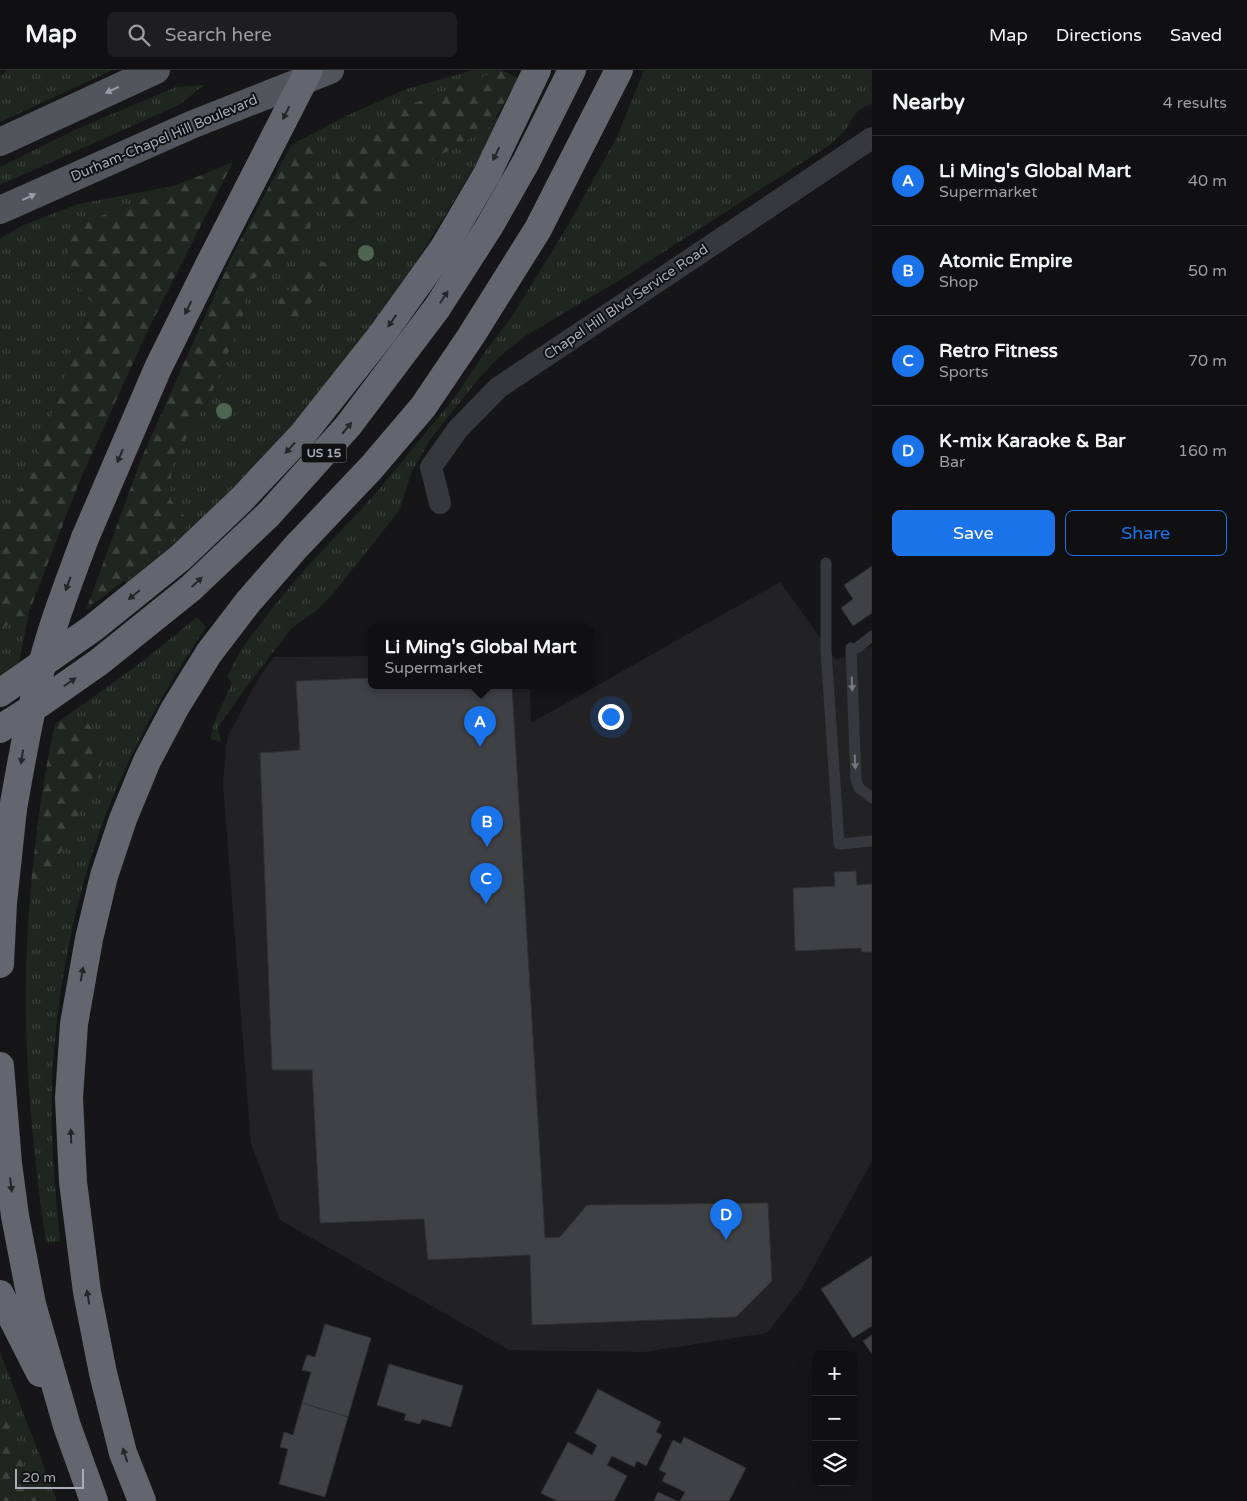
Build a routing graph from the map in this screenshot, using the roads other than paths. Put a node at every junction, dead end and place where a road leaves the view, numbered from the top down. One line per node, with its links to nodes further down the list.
1 (156, 70): 8 (main road, one-way to 8)
2 (308, 70): 17 (highway, one-way to 17, bridge)
3 (330, 70): 9 (main road, Durham-Chapel Hill Boulevard, one-way to 3)
4 (537, 70): 13 (highway, one-way to 13)
5 (572, 70): 14 (highway, US 15, one-way to 5)
6 (616, 75): 22 (highway, one-way to 6)
7 (872, 138): 10 (street, Chapel Hill Blvd Service Road)
8 (0, 142)
9 (0, 210)
10 (440, 503)
11 (826, 563): 16 (lane)
12 (872, 636): 15 (lane, one-way to 15)
13 (0, 693)
14 (0, 729)
15 (872, 798)
16 (872, 842)
17 (0, 964)
18 (0, 1066): 20 (highway, one-way to 20)
19 (0, 1294): 20 (highway)
20 (67, 1426): 21 (highway)
21 (94, 1501)
22 (142, 1501)

